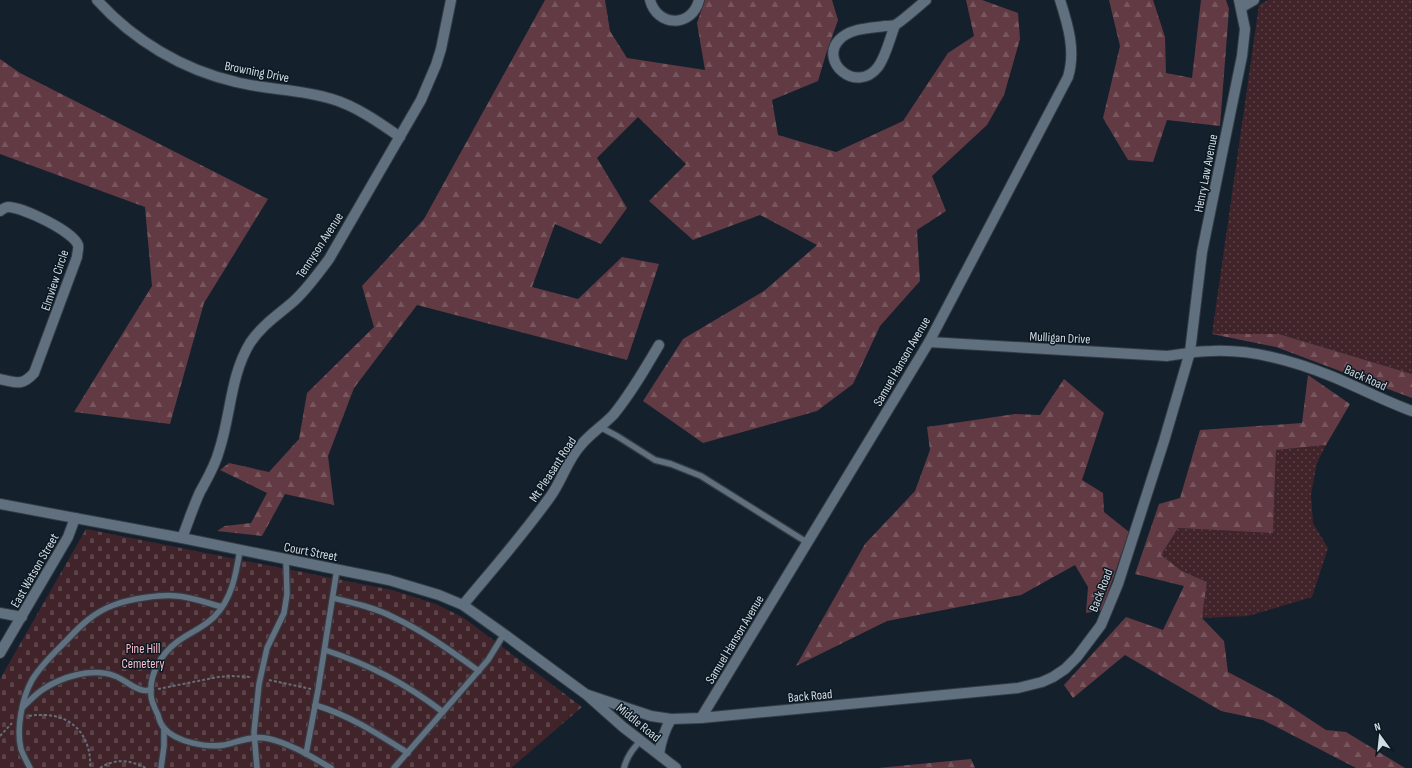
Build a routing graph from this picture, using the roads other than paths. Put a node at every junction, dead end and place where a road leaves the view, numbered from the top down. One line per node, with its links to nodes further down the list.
1 (97, 0): 10 (street, Browning Drive)
2 (451, 0): 10 (street, Tennyson Avenue)
3 (650, 0): 4 (street)
4 (699, 0)
5 (926, 0): 9 (street)
6 (1060, 0): 12 (street, Samuel Hanson Avenue)
7 (1254, 0): 8 (street)
8 (1241, 4): 14 (street, Henry Law Avenue)
9 (895, 25): 9 (street)
10 (400, 137): 20 (street, Tennyson Avenue)
11 (0, 211): 15 (street, Elmview Circle)
12 (929, 342): 14 (street, Mulligan Drive); 21 (street, Samuel Hanson Avenue)
13 (659, 345): 17 (street, Mt Pleasant Road)
14 (1190, 352): 16 (street, Back Road); 39 (street, Back Road)
15 (0, 379)
16 (1412, 412)
17 (600, 427): 21 (lane); 26 (street, Mt Pleasant Road)
18 (0, 504): 19 (street, Court Street)
19 (75, 518): 20 (street, Court Street); 29 (street, East Watson Street)
20 (182, 538): 22 (street, Court Street)
21 (808, 543): 39 (street, Samuel Hanson Avenue)
22 (240, 550): 23 (street, Court Street); 27 (lane)
23 (286, 559): 24 (street, Court Street); 42 (lane)
24 (337, 569): 25 (lane); 26 (street, Court Street)
25 (333, 598): 31 (lane); 33 (lane)
26 (463, 605): 30 (street, Court Street)
27 (222, 607): 34 (lane); 37 (lane)
28 (0, 613): 29 (street)
29 (22, 617): 32 (street, East Watson Street)
30 (504, 634): 33 (lane); 35 (street, Court Street)
31 (325, 650): 36 (lane); 38 (lane)
32 (0, 653)
33 (479, 671): 38 (lane)
34 (151, 690): 37 (lane); 41 (lane)
35 (587, 695): 40 (street, Back Road); 43 (street, Middle Road)
36 (315, 705): 44 (lane); 45 (lane)
37 (23, 707): 47 (lane)
38 (443, 712): 44 (lane)
39 (702, 718): 40 (street, Back Road)
40 (671, 719): 46 (street)
41 (164, 728): 42 (lane); 48 (lane)
42 (254, 738): 45 (lane); 49 (lane)
43 (641, 740): 46 (street, Middle Road); 52 (lane)
44 (408, 753): 51 (lane)
45 (306, 754): 50 (lane)
46 (659, 754): 53 (street, Middle Road)
47 (30, 768)
48 (161, 768)
49 (257, 768)
50 (332, 768)
51 (394, 768)
52 (624, 768)
53 (676, 768)

